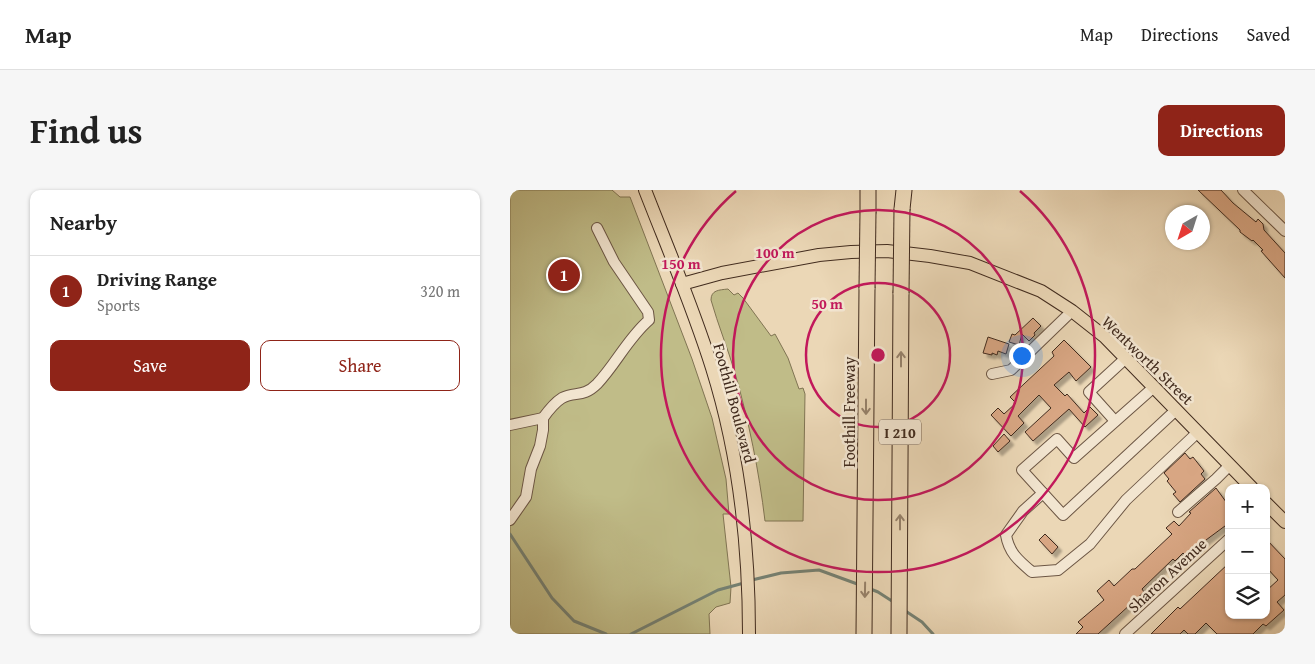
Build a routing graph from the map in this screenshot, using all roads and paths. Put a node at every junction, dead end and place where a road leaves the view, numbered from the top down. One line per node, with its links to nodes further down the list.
1 (645, 190): 7 (main road, Foothill Boulevard)
2 (868, 190): 26 (highway, Foothill Freeway / I 210, one-way to 26, bridge)
3 (903, 190): 27 (highway, I 210, one-way to 3, bridge)
4 (1243, 190): 6 (street)
5 (597, 228): 13 (street)
6 (1285, 231)
7 (682, 284): 8 (main road, Wentworth Street); 25 (main road, Foothill Boulevard)
8 (1072, 312): 9 (main road, Wentworth Street); 10 (street)
9 (1126, 358): 11 (main road, Wentworth Street); 14 (street)
10 (992, 374)
11 (1154, 387): 12 (main road, Wentworth Street); 14 (street)
12 (1176, 410): 16 (main road, Wentworth Street); 19 (street)
13 (543, 418): 15 (street); 22 (street)
14 (1115, 421): 19 (street)
15 (510, 425)
16 (1198, 432): 17 (main road, Wentworth Street); 19 (street)
17 (1230, 465): 18 (main road, Wentworth Street); 21 (street)
18 (1248, 484)
19 (1043, 492)
20 (1270, 506): 23 (main road)
21 (1178, 512)
22 (510, 520)
23 (1285, 522)
24 (1225, 543): 28 (street, Sharon Avenue)
25 (749, 630)
26 (864, 634)
27 (899, 634)
28 (1125, 634)

